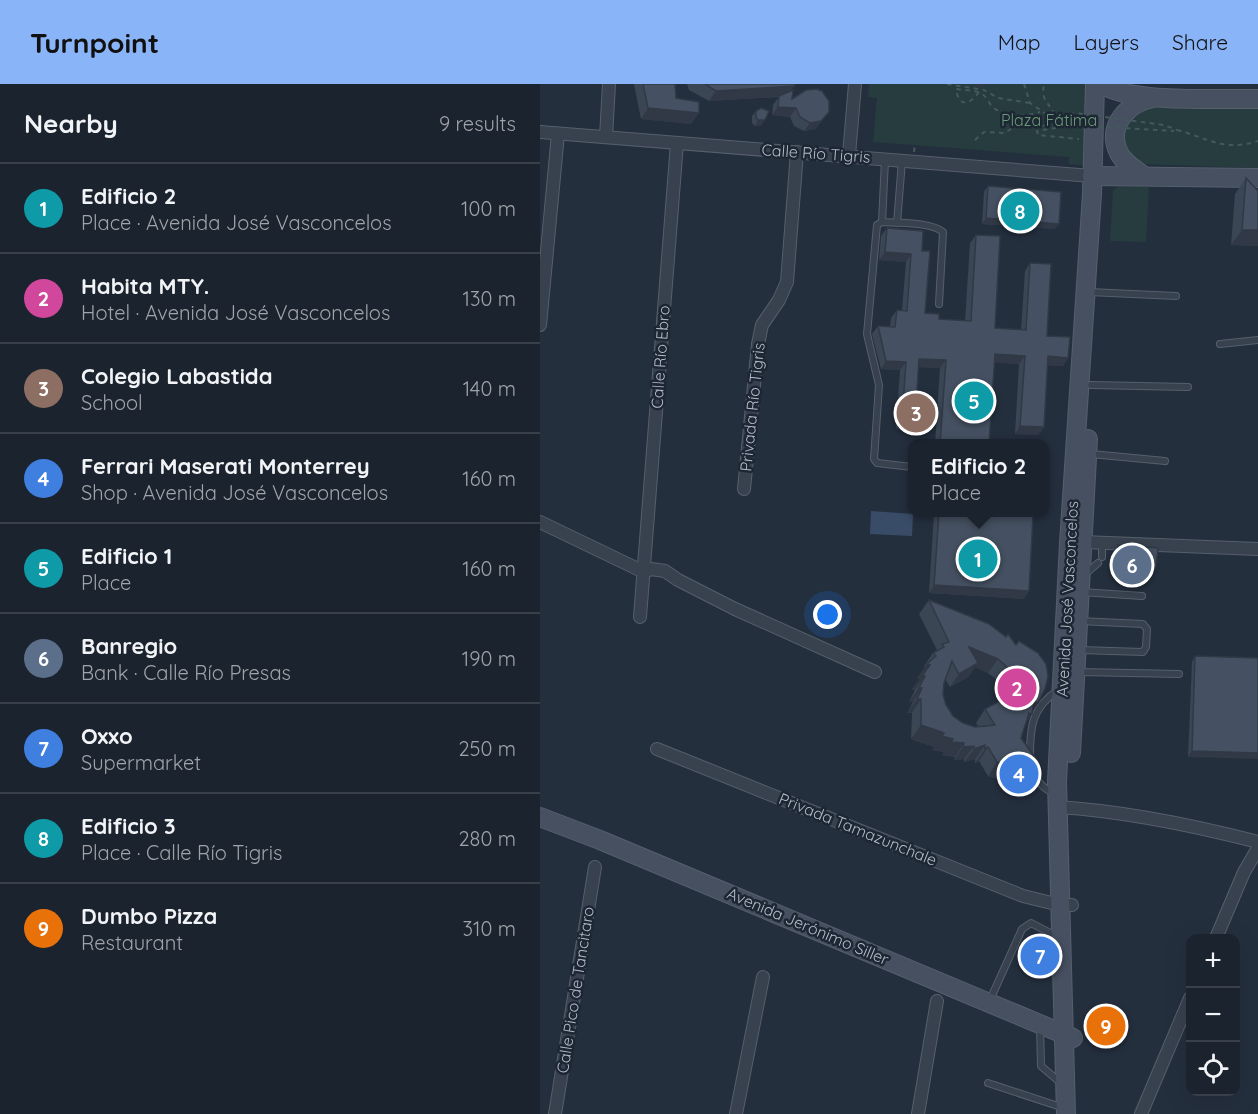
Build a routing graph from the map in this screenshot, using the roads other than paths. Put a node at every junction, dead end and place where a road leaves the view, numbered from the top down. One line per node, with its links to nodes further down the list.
1 (609, 84): 8 (street)
2 (855, 84): 11 (street)
3 (1103, 85): 4 (main road); 14 (main road, Avenida José Vasconcelos)
4 (1155, 97): 5 (main road); 15 (main road)
5 (1258, 99)
6 (540, 132): 7 (street, Calle Río Tigris)
7 (558, 134): 8 (street, Calle Río Tigris); 22 (street)
8 (606, 137): 9 (street, Calle Río Tigris)
9 (677, 143): 10 (street, Calle Río Tigris); 35 (street, Calle Río Ebro)
10 (797, 152): 11 (street, Calle Río Tigris); 30 (street, Privada Río Tigris)
11 (849, 155): 12 (street, Calle Río Tigris)
12 (885, 159): 13 (street, Calle Río Tigris); 17 (lane)
13 (902, 160): 14 (street, Calle Río Tigris); 18 (lane)
14 (1098, 176): 15 (main road); 19 (main road, Avenida José Vasconcelos)
15 (1143, 176): 16 (main road)
16 (1258, 178)
17 (882, 222): 18 (lane); 29 (lane)
18 (897, 223): 21 (lane)
19 (1091, 292): 20 (lane); 25 (main road, Avenida José Vasconcelos); 27 (main road, Avenida José Vasconcelos)
20 (1176, 296)
21 (939, 304)
22 (540, 325)
23 (1258, 340): 24 (lane)
24 (1220, 344)
25 (1091, 385): 26 (lane); 27 (main road, Avenida José Vasconcelos)
26 (1188, 387)
27 (1081, 453): 28 (lane); 32 (main road, Avenida José Vasconcelos); 44 (main road, Avenida José Vasconcelos)
28 (1164, 461)
29 (908, 467)
30 (744, 489)
31 (540, 522): 35 (street)
32 (1083, 542): 33 (street); 36 (main road, Avenida José Vasconcelos)
33 (1102, 543): 34 (street); 36 (lane)
34 (1258, 549)
35 (644, 572): 38 (street, Calle Río Ebro); 41 (street)
36 (1080, 585): 37 (lane); 39 (main road, Avenida José Vasconcelos)
37 (1142, 596)
38 (640, 617)
39 (1078, 621): 40 (main road, Avenida José Vasconcelos); 40 (lane)
40 (1076, 650): 42 (main road, Avenida José Vasconcelos)
41 (875, 672)
42 (1075, 672): 43 (lane); 46 (main road, Avenida José Vasconcelos)
43 (1179, 674)
44 (1062, 688): 46 (main road, Avenida José Vasconcelos); 46 (lane)
45 (657, 749): 51 (street, Privada Tamazunchale)
46 (1061, 803): 48 (street); 51 (main road, Avenida José Vasconcelos)
47 (540, 817): 56 (main road, Avenida Jerónimo Siller)
48 (1258, 842)
49 (1258, 848): 52 (street)
50 (595, 867): 63 (street, Calle Pico de Tancitaro)
51 (1066, 905): 53 (main road, Avenida José Vasconcelos); 59 (main road, Avenida José Vasconcelos)
52 (1218, 934)
53 (1061, 939): 56 (lane); 59 (main road, Avenida José Vasconcelos)
54 (763, 977): 64 (street)
55 (937, 1001): 65 (street)
56 (988, 1003): 58 (main road, Avenida Jerónimo Siller)
57 (1186, 1010): 66 (street)
58 (1040, 1025): 59 (main road, Avenida Jerónimo Siller); 61 (lane)
59 (1069, 1036): 61 (main road, Avenida José Vasconcelos); 62 (main road, Avenida José Vasconcelos)
60 (988, 1083): 62 (lane)
61 (1065, 1087): 62 (main road, Avenida José Vasconcelos)
62 (1069, 1112)
63 (555, 1114)
64 (736, 1114)
65 (918, 1114)
66 (1141, 1114)

